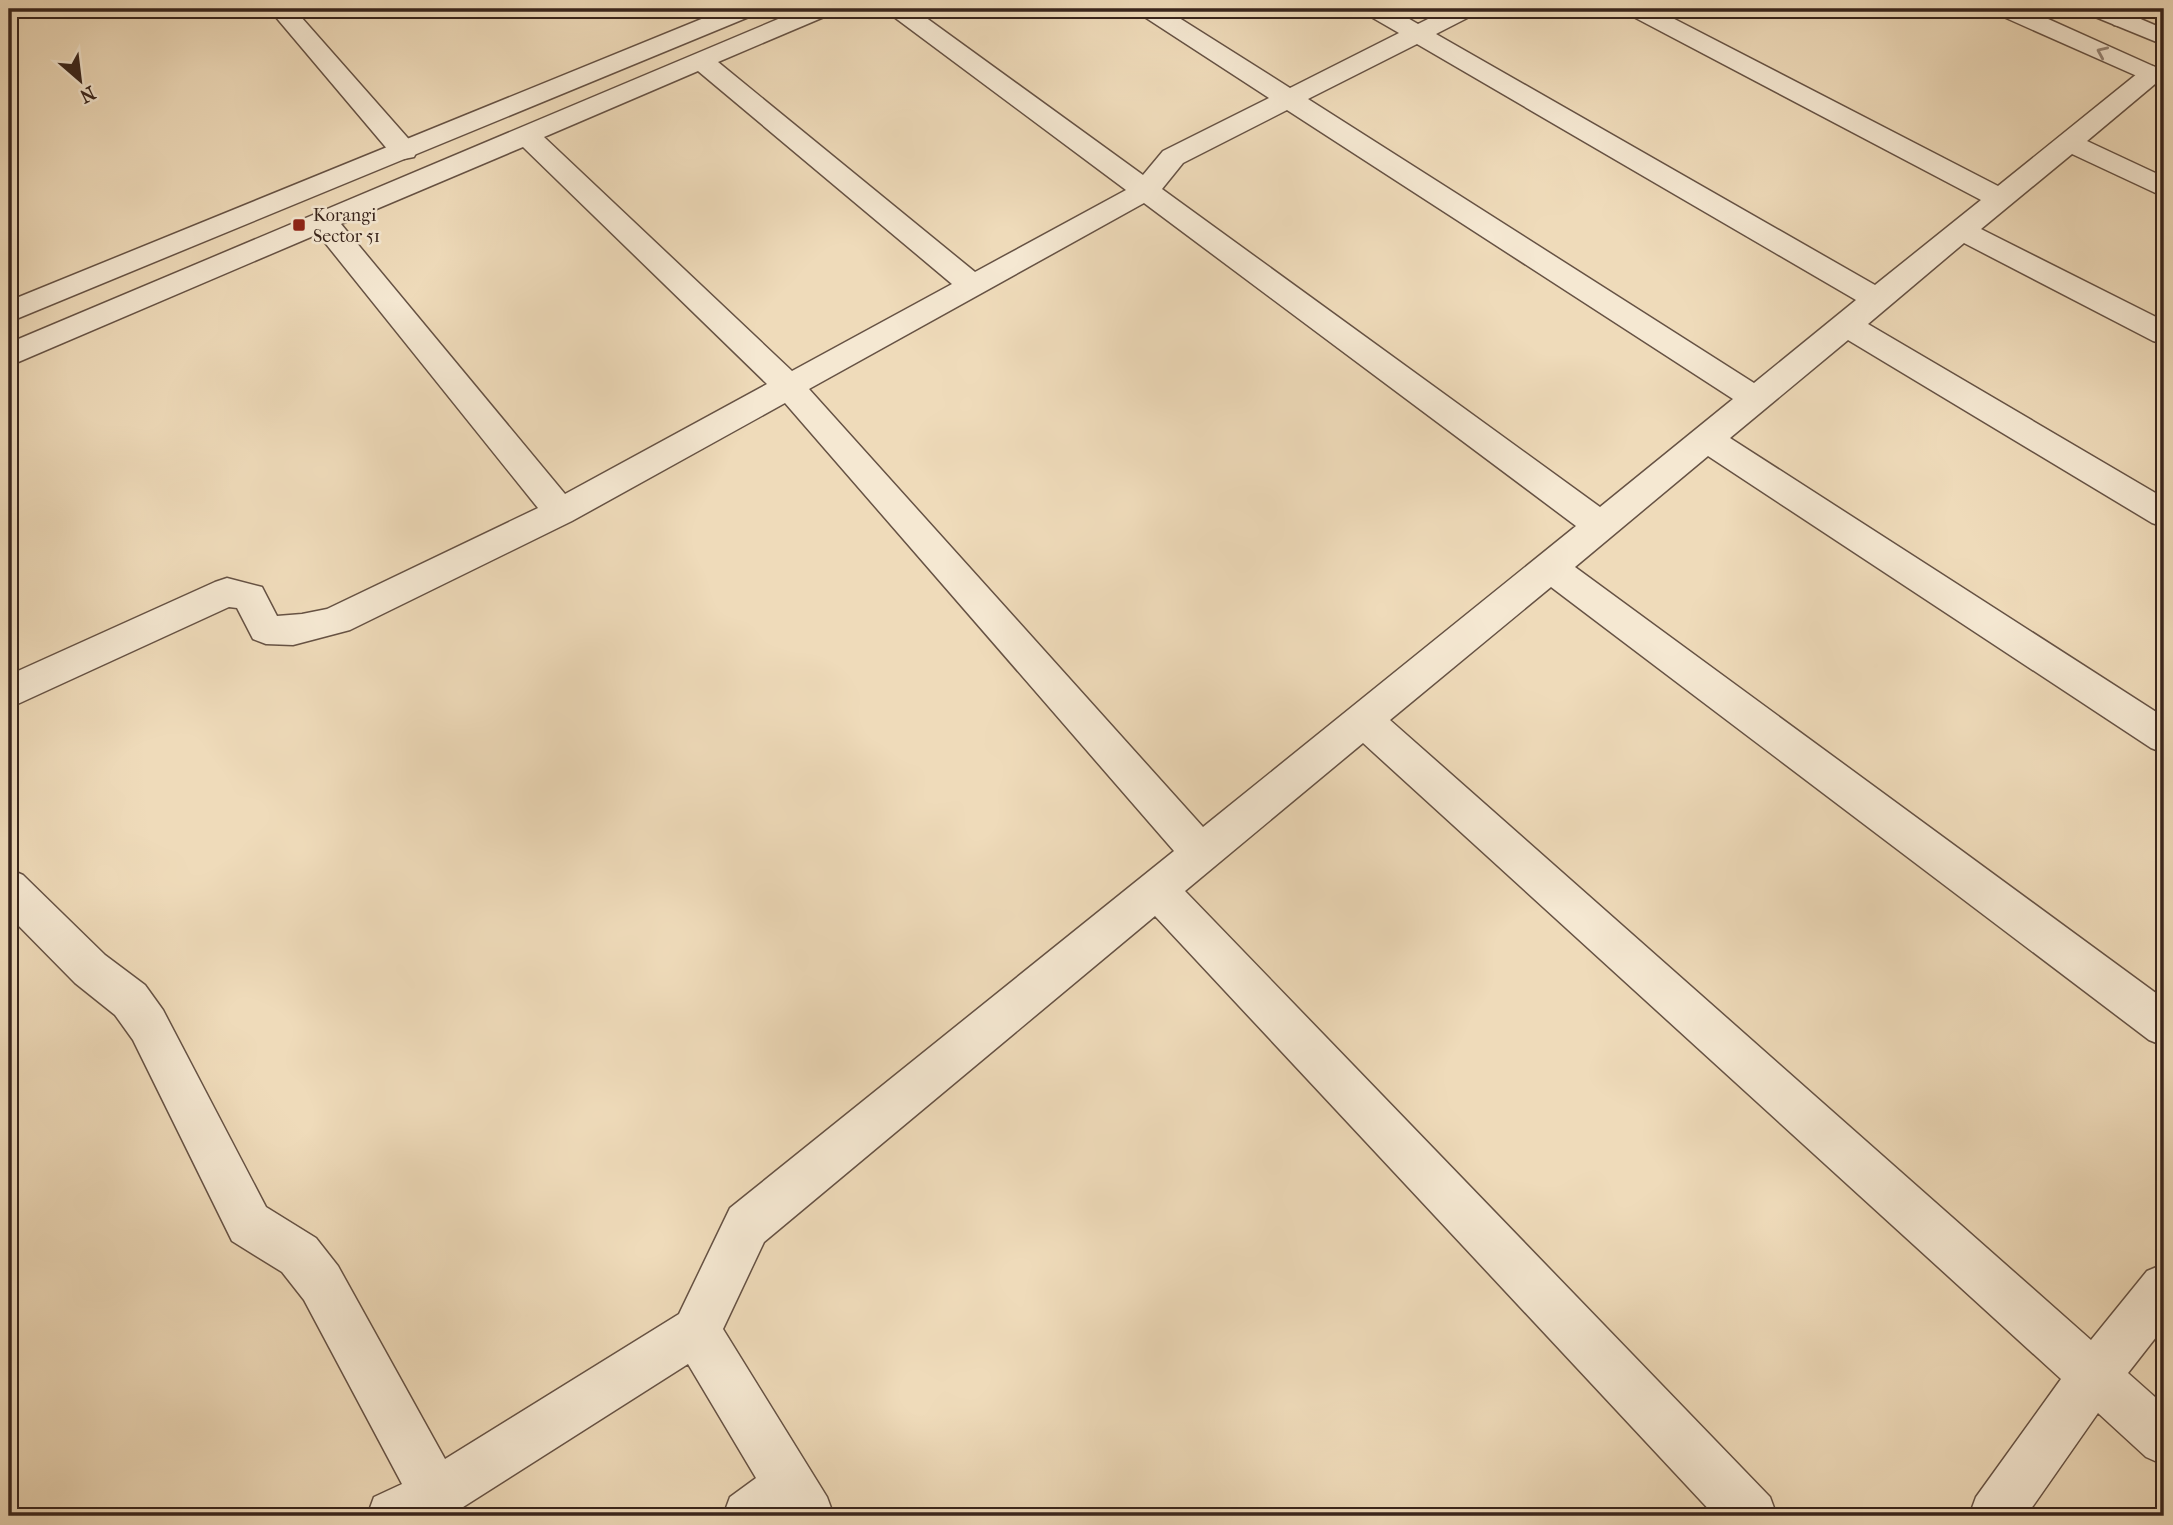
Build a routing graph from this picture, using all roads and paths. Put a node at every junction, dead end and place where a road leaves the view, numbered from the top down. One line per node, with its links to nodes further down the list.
1 (281, 9): 19 (street)
2 (747, 9): 19 (street)
3 (822, 9): 14 (street)
4 (899, 9): 21 (street)
5 (1149, 9): 16 (street)
6 (1376, 9): 12 (street)
7 (1466, 9): 12 (street)
8 (1637, 9): 22 (street)
9 (2006, 9): 15 (street, one-way to 9)
10 (2096, 9): 11 (street)
11 (2131, 14): 13 (street)
12 (1416, 33): 16 (street); 26 (street)
13 (2164, 38)
14 (701, 60): 17 (street); 25 (street)
15 (2158, 77): 18 (street)
16 (1287, 97): 21 (street); 32 (street)
17 (526, 135): 23 (street); 31 (street)
18 (2069, 142): 20 (street); 22 (street)
19 (404, 151): 27 (street)
20 (2164, 188)
21 (1145, 191): 25 (street); 36 (street)
22 (2001, 199): 24 (street)
23 (323, 221): 30 (street); 34 (street)
24 (1961, 230): 26 (street); 29 (street)
25 (973, 286): 31 (street)
26 (1877, 299): 28 (street)
27 (9, 313)
28 (1847, 325): 32 (street); 35 (street)
29 (2164, 334)
30 (9, 355)
31 (789, 387): 34 (street); 41 (street)
32 (1756, 399): 33 (street)
33 (1707, 439): 36 (street); 40 (street)
34 (560, 512): 38 (street)
35 (2164, 514)
36 (1601, 526): 37 (street)
37 (1550, 567): 39 (street); 44 (street)
38 (9, 693)
39 (1364, 720): 41 (street); 47 (street)
40 (2164, 737)
41 (1201, 853): 43 (street)
42 (9, 888): 50 (street)
43 (1157, 890): 46 (street); 52 (street)
44 (2164, 1025)
45 (2164, 1288): 47 (street)
46 (696, 1331): 49 (street); 50 (street)
47 (2093, 1377): 48 (street); 53 (street)
48 (2164, 1439)
49 (798, 1501): 51 (street)
50 (415, 1506)
51 (749, 1516)
52 (1751, 1516)
53 (1994, 1516)

